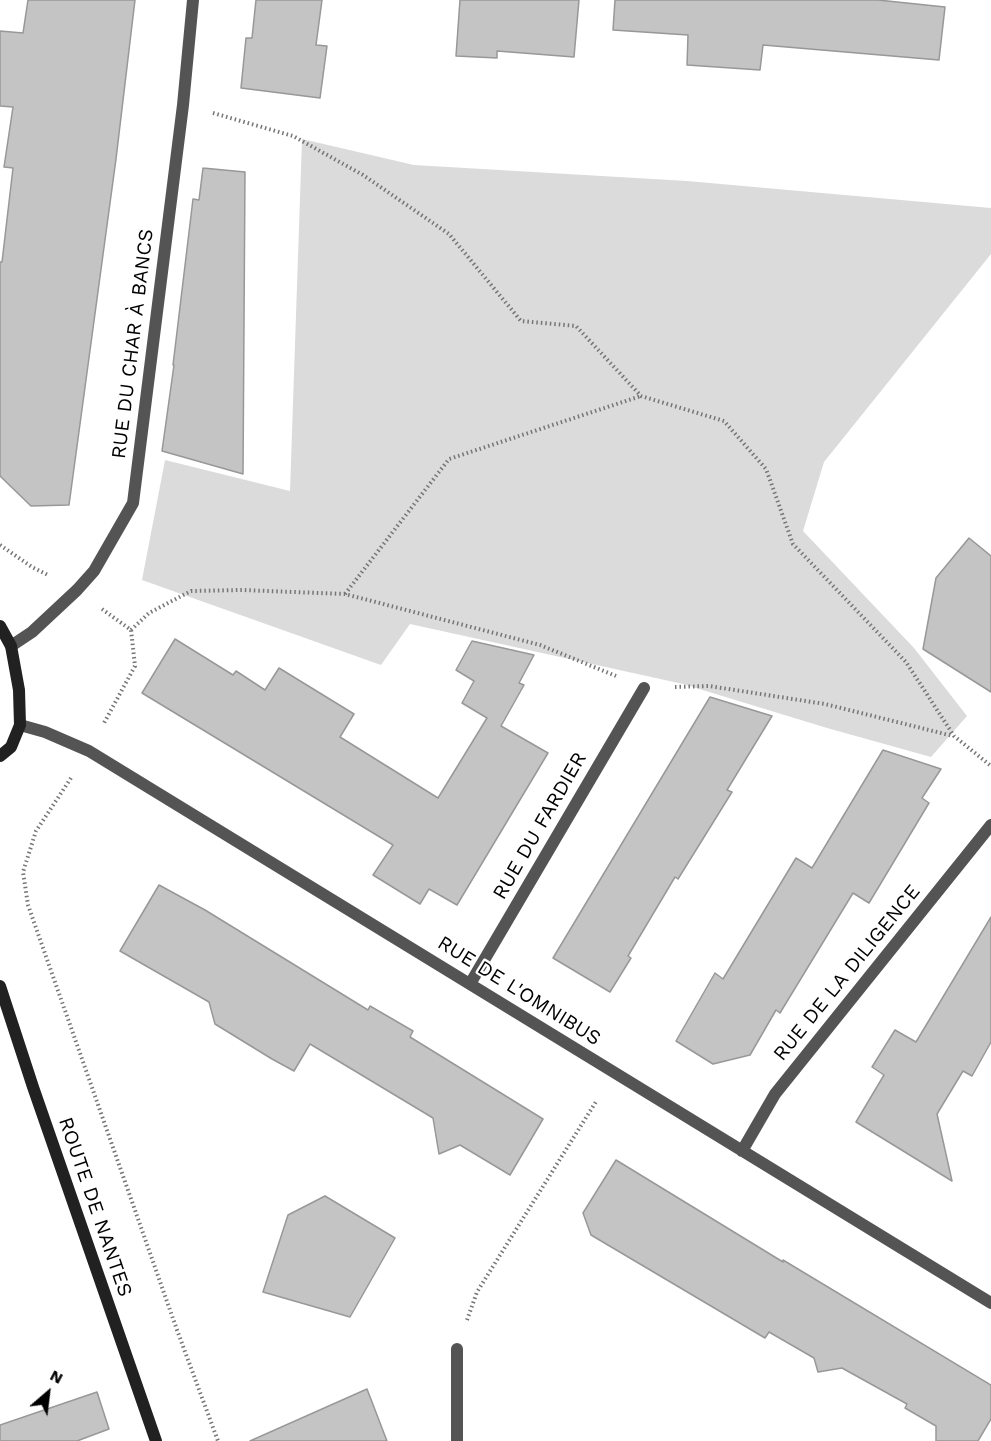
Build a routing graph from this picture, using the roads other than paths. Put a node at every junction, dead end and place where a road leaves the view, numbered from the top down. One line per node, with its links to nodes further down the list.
1 (193, 0): 3 (street, RUE DU CHAR À BANCS)
2 (0, 626): 3 (main road)
3 (11, 646): 5 (main road)
4 (644, 688): 8 (street, RUE DU FARDIER)
5 (20, 725): 6 (main road); 8 (street, RUE DE L'OMNIBUS)
6 (0, 756)
7 (991, 825): 10 (street, RUE DE LA DILIGENCE)
8 (470, 984): 10 (street, RUE DE L'OMNIBUS)
9 (0, 986): 13 (main road, ROUTE DE NANTES)
10 (742, 1151): 11 (street, RUE DE L'OMNIBUS)
11 (991, 1303)
12 (457, 1349): 14 (street)
13 (156, 1441)
14 (457, 1441)

